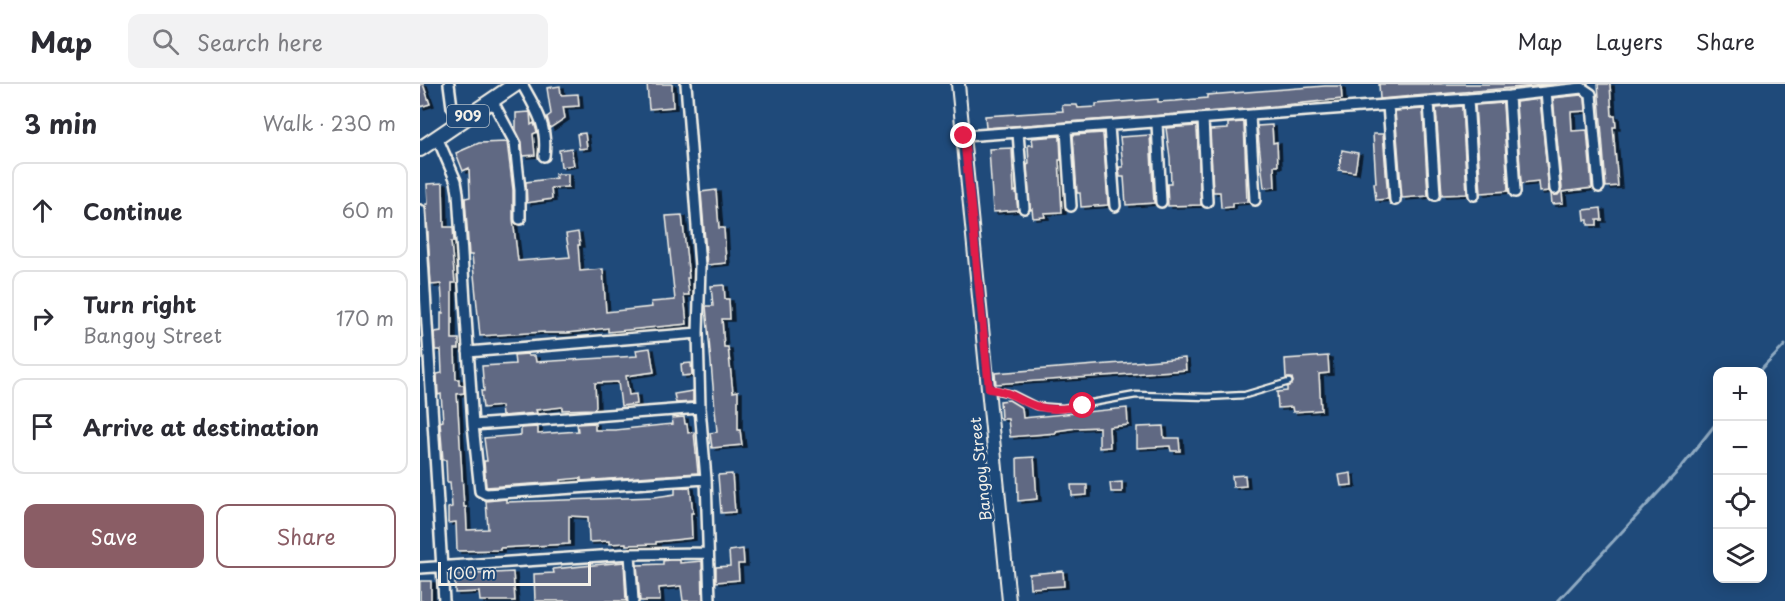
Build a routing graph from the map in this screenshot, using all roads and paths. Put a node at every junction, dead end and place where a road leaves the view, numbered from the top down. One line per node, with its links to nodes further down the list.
1 (449, 84): 14 (street)
2 (516, 84): 9 (main road, 909)
3 (522, 84): 22 (street)
4 (686, 84): 38 (street)
5 (958, 84): 19 (main road, Bangoy Street)
6 (1546, 92): 7 (street); 23 (street); 24 (street)
7 (1509, 96): 8 (street); 25 (street)
8 (1468, 99): 10 (street); 27 (street)
9 (492, 100): 14 (main road, 909); 36 (street)
10 (1429, 102): 11 (street); 26 (street)
11 (1388, 105): 12 (street); 29 (street)
12 (1250, 116): 13 (street); 28 (street)
13 (1203, 119): 15 (street); 31 (street)
14 (462, 120): 20 (main road, 909)
15 (1157, 123): 16 (street); 30 (street)
16 (1109, 126): 17 (street); 33 (street)
17 (1066, 130): 18 (street); 32 (street)
18 (1018, 133): 19 (street); 34 (street)
19 (964, 136): 41 (main road, Bangoy Street)
20 (437, 137): 21 (main road, 909); 39 (street)
21 (420, 148)
22 (544, 156)
23 (1599, 187)
24 (1555, 189)
25 (1515, 192)
26 (1435, 195)
27 (1474, 195)
28 (1255, 200)
29 (1395, 200)
30 (1161, 202)
31 (1207, 202)
32 (1071, 206)
33 (1115, 206)
34 (1024, 208)
35 (420, 210): 37 (street)
36 (520, 219)
37 (421, 245): 47 (street)
38 (699, 333): 39 (street); 42 (street)
39 (468, 352): 43 (street)
40 (1289, 382): 41 (lane)
41 (989, 389): 52 (main road, Bangoy Street)
42 (700, 408): 43 (street); 44 (street)
43 (473, 425): 44 (street)
44 (706, 479): 45 (street)
45 (707, 553): 46 (street); 51 (street)
46 (630, 555): 47 (street); 50 (street)
47 (442, 566): 48 (street); 49 (street)
48 (420, 568)
49 (444, 601)
50 (633, 601)
51 (710, 601)
52 (1009, 601)

